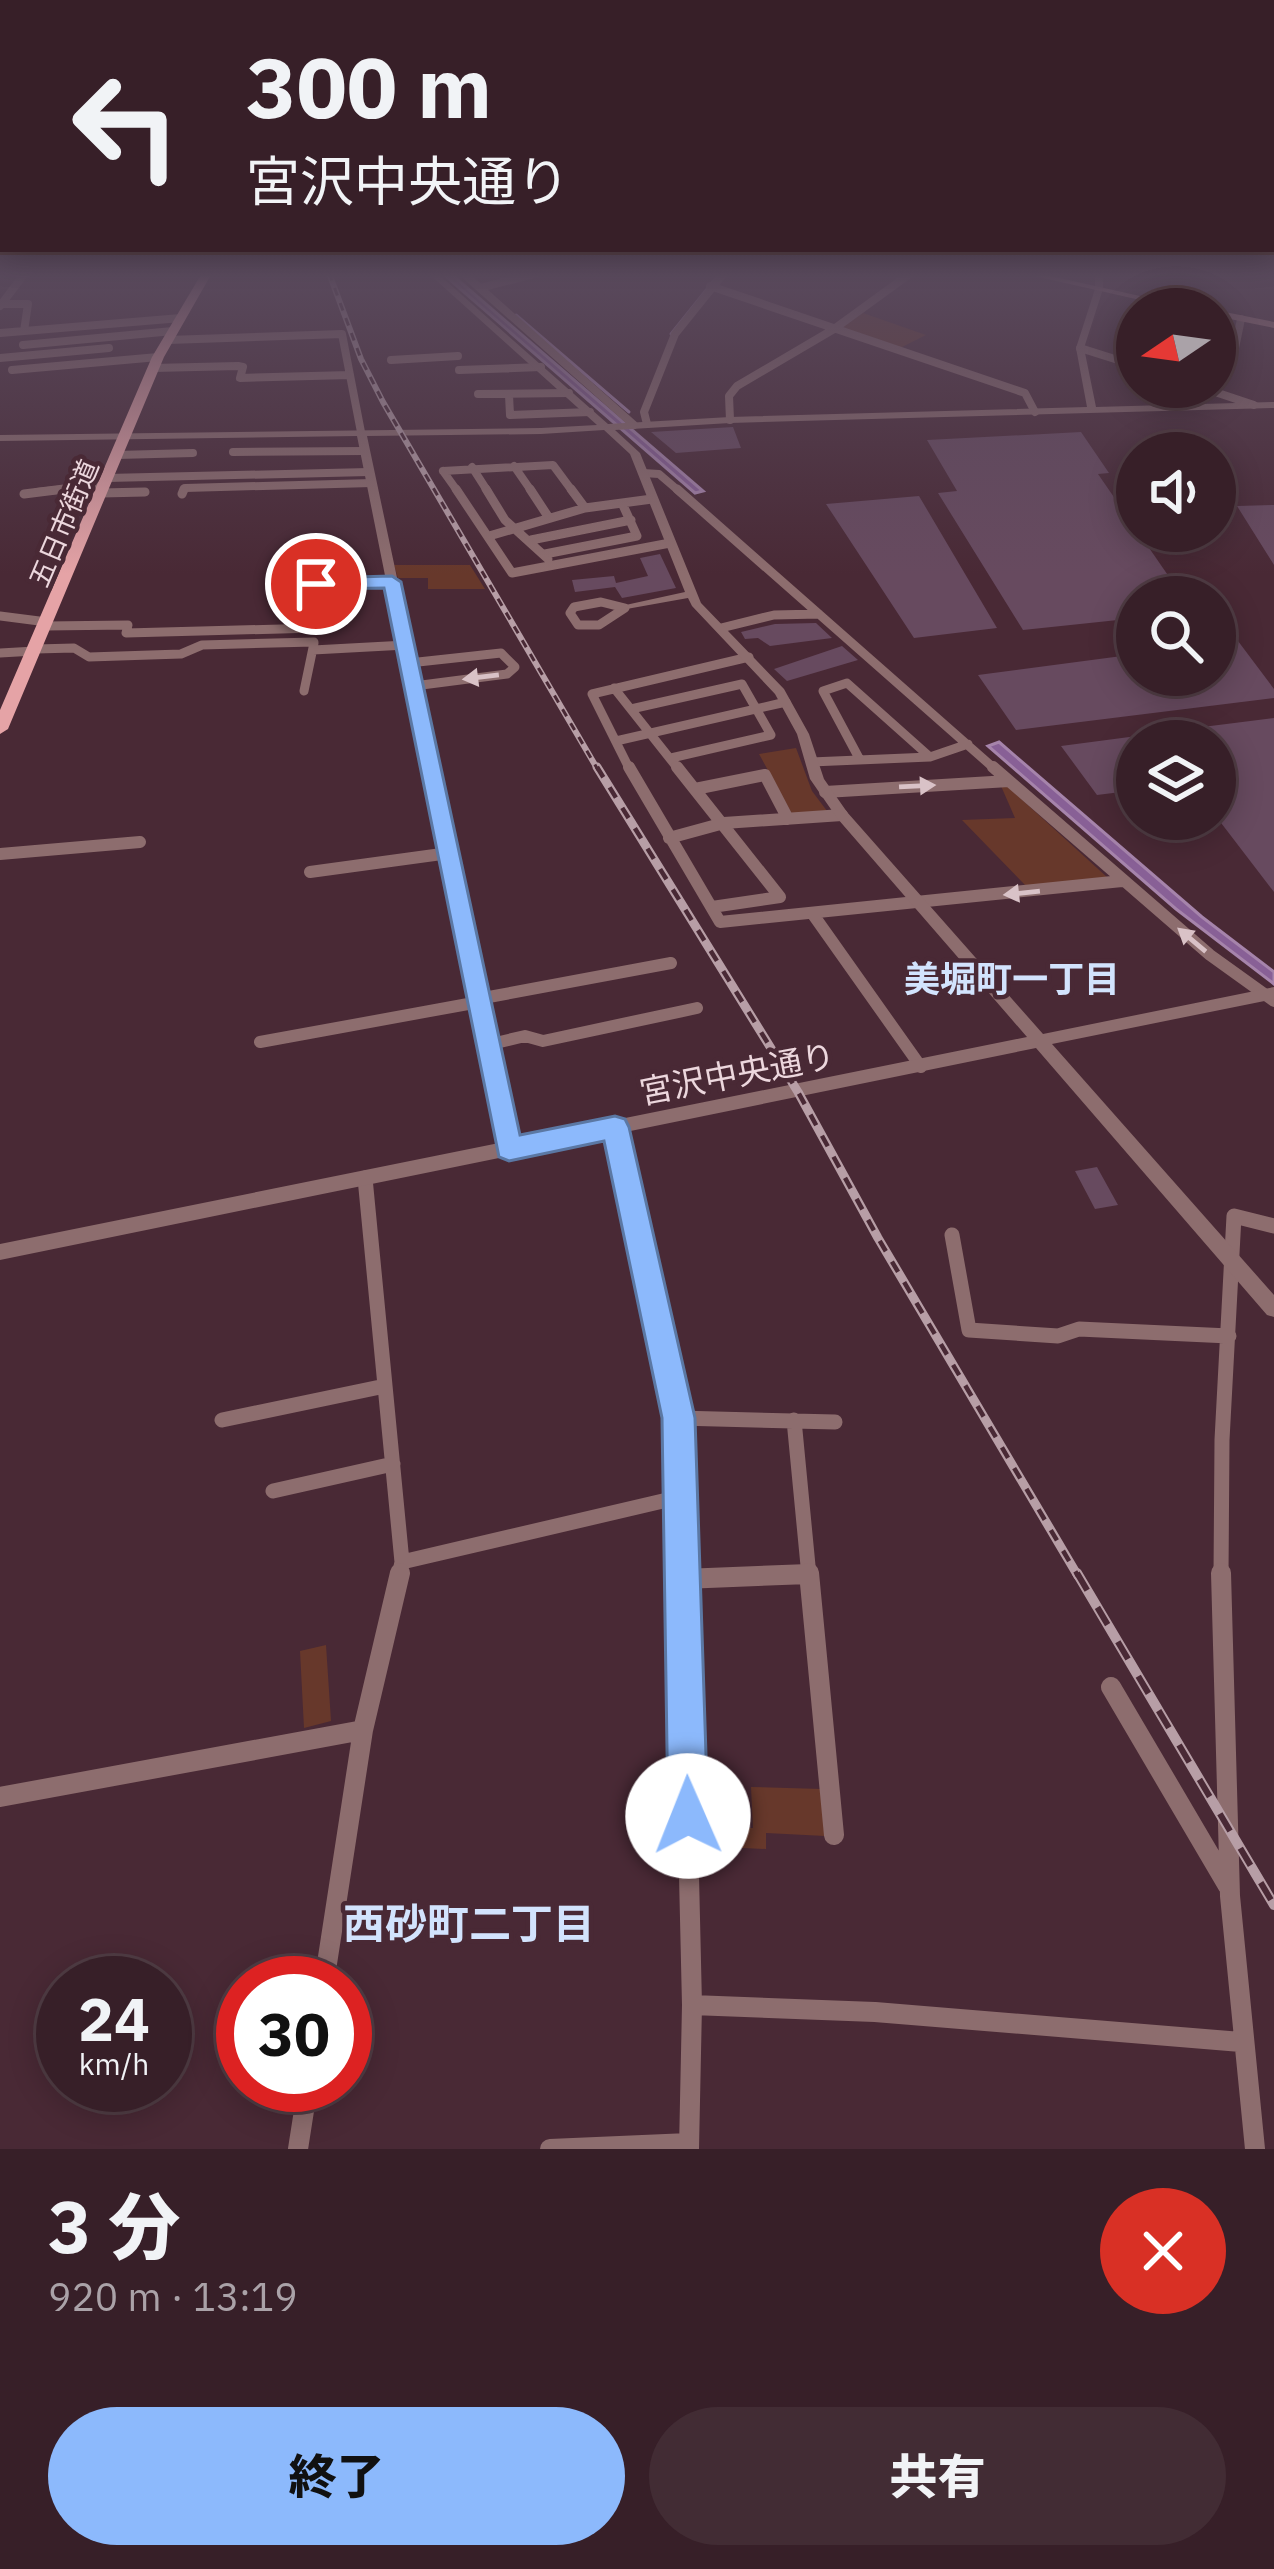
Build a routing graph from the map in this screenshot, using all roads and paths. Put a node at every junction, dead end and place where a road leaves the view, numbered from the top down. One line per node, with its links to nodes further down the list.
1 (151, 373): 23 (main road, 五日市街道)
2 (241, 373): 9 (street)
3 (547, 373): 10 (street)
4 (567, 373): 21 (street)
5 (659, 373): 20 (street)
6 (759, 373): 19 (street)
7 (966, 373): 18 (street)
8 (1085, 373): 16 (street)
9 (350, 374): 22 (street)
10 (569, 393): 12 (street); 17 (street)
11 (478, 394): 12 (street)
12 (508, 395): 17 (street)
13 (1236, 399): 14 (street)
14 (1254, 405): 15 (street); 16 (street)
15 (1274, 405)
16 (1092, 410): 18 (street)
17 (590, 412): 21 (street)
18 (1035, 412): 19 (street)
19 (730, 420): 20 (street)
20 (647, 424): 21 (street)
21 (621, 426): 22 (street); 31 (street)
22 (361, 432): 23 (street); 25 (street)
23 (125, 435): 24 (street); 28 (main road, 五日市街道)
24 (0, 438)
25 (364, 451): 27 (street); 32 (street)
26 (193, 453): 28 (street)
27 (238, 453)
28 (117, 455): 33 (main road, 五日市街道)
29 (514, 466): 30 (street); 39 (street); 40 (street)
30 (472, 467): 42 (street); 43 (street)
31 (644, 473): 37 (street); 52 (street)
32 (370, 478): 33 (street); 36 (street); 48 (street)
33 (104, 486): 34 (street); 35 (street); 54 (main road, 五日市街道)
34 (146, 492)
35 (24, 494)
36 (182, 494)
37 (652, 500): 38 (street); 45 (street)
38 (622, 503): 39 (street); 41 (street)
39 (586, 508): 40 (street)
40 (549, 518): 42 (street)
41 (631, 520): 44 (street); 46 (street)
42 (517, 530): 43 (street); 44 (street)
43 (489, 536): 47 (street)
44 (531, 540): 46 (street)
45 (670, 543): 47 (street); 50 (street)
46 (545, 554): 47 (street)
47 (552, 565)
48 (392, 582): 49 (street); 56 (street)
49 (299, 584)
50 (691, 594): 51 (street); 55 (street)
51 (620, 609)
52 (819, 614): 55 (street); 71 (street)
53 (0, 616): 54 (street)
54 (46, 624): 57 (street); 58 (main road, 五日市街道)
55 (721, 628): 60 (street)
56 (406, 645): 57 (street); 61 (street)
57 (313, 646): 58 (street); 64 (street)
58 (36, 650): 59 (street); 68 (main road, 五日市街道)
59 (0, 652)
60 (749, 657): 63 (street); 65 (street)
61 (410, 663): 62 (street); 62 (street, one-way to 62)
62 (414, 686): 84 (street)
63 (614, 688): 67 (street); 70 (street)
64 (304, 691)
65 (786, 702): 66 (street); 75 (street)
66 (758, 708): 67 (street); 69 (street); 73 (street)
67 (632, 709): 69 (street)
68 (0, 729)
69 (650, 733): 70 (street); 73 (street)
70 (616, 741): 82 (street)
71 (968, 744): 72 (street); 76 (street)
72 (930, 757): 74 (street); 74 (street)
73 (671, 758): 77 (street)
74 (860, 760): 75 (street)
75 (811, 762): 78 (street)
76 (1009, 781): 78 (street, one-way to 76); 87 (street)
77 (695, 789): 80 (street); 81 (street)
78 (825, 792): 79 (street)
79 (842, 814): 80 (street); 88 (street)
80 (788, 819): 81 (street)
81 (724, 823): 82 (street); 89 (street)
82 (669, 838): 89 (street)
83 (140, 842): 85 (street)
84 (449, 853): 86 (street); 93 (street)
85 (0, 854)
86 (310, 872)
87 (1122, 881): 88 (street, one-way to 88); 92 (street, one-way to 87)
88 (921, 904): 90 (street); 96 (street)
89 (712, 907): 90 (street)
90 (812, 913): 98 (street)
91 (664, 968): 93 (street)
92 (1271, 996): 96 (street, 宮沢中央通り)
93 (479, 1000): 95 (street); 97 (street)
94 (697, 1008): 97 (street)
95 (260, 1042)
96 (1039, 1042): 98 (street, 宮沢中央通り); 105 (street)
97 (487, 1045): 100 (street)
98 (922, 1066): 99 (street, 宮沢中央通り)
99 (615, 1127): 100 (street, 宮沢中央通り); 109 (street)
100 (509, 1149): 101 (street, 宮沢中央通り)
101 (365, 1178): 104 (street, 宮沢中央通り); 108 (street)
102 (1274, 1226): 105 (street)
103 (952, 1235): 107 (street)
104 (0, 1252)
105 (1234, 1264): 106 (street); 107 (street)
106 (1274, 1309)
107 (1228, 1336): 123 (street)
108 (386, 1386): 110 (street); 113 (street)
109 (678, 1418): 111 (street); 115 (street)
110 (221, 1420)
111 (794, 1420): 112 (street); 117 (street)
112 (835, 1422)
113 (393, 1464): 114 (street); 116 (street)
114 (273, 1491)
115 (680, 1497): 116 (street); 118 (street)
116 (402, 1562): 120 (street)
117 (809, 1574): 118 (street); 122 (street)
118 (683, 1580): 125 (street)
119 (1111, 1687): 123 (street)
120 (363, 1730): 121 (street); 124 (street)
121 (0, 1797)
122 (834, 1835)
123 (1230, 1890): 126 (street)
124 (328, 1956)
125 (692, 2006): 126 (street); 128 (street)
126 (1241, 2042): 131 (street)
127 (304, 2112): 129 (street)
128 (689, 2146): 130 (street)
129 (298, 2149)
130 (550, 2149)
131 (1255, 2149)

